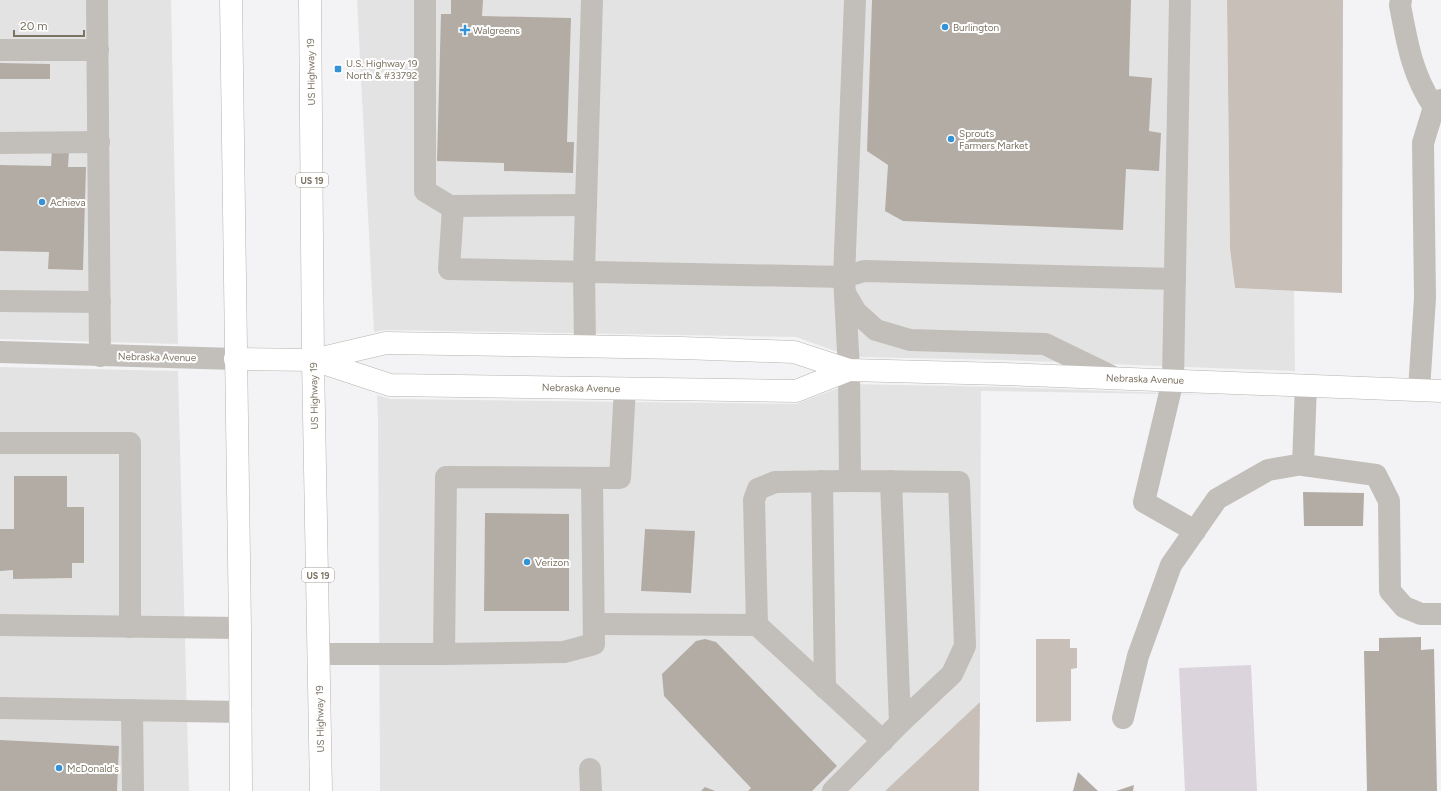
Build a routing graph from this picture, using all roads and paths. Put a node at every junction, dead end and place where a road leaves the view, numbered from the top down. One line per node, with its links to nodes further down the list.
1 (97, 0): 10 (street)
2 (231, 0): 26 (main road)
3 (310, 0): 27 (main road, US Highway 19 / US 19)
4 (425, 0): 16 (street)
5 (592, 0): 15 (street)
6 (855, 0): 20 (street)
7 (1180, 0): 18 (street)
8 (1400, 0): 11 (street)
9 (0, 50): 10 (street)
10 (98, 50): 12 (street)
11 (1439, 105): 14 (street)
12 (99, 142): 13 (street); 22 (street)
13 (0, 143)
14 (1432, 187): 19 (street)
15 (586, 205): 16 (street); 17 (street)
16 (450, 206): 17 (street)
17 (584, 271): 20 (street); 23 (street)
18 (1175, 279): 20 (street); 30 (street)
19 (1433, 282): 33 (street)
20 (844, 285): 28 (street); 29 (street)
21 (0, 301): 22 (street)
22 (100, 302): 25 (street)
23 (585, 346): 27 (main road, Nebraska Avenue); 28 (main road, Nebraska Avenue)
24 (0, 352): 25 (street, Nebraska Avenue)
25 (100, 356): 26 (street, Nebraska Avenue)
26 (236, 359): 27 (main road, Nebraska Avenue); 47 (main road)
27 (314, 360): 32 (main road, Nebraska Avenue); 48 (main road, US Highway 19 / US 19)
28 (849, 370): 29 (main road, Nebraska Avenue); 32 (main road, Nebraska Avenue); 39 (street)
29 (1115, 378): 30 (main road, Nebraska Avenue)
30 (1173, 380): 31 (main road, Nebraska Avenue); 41 (street)
31 (1306, 385): 33 (main road, Nebraska Avenue); 36 (street)
32 (625, 388): 37 (street)
33 (1419, 390): 34 (main road, Nebraska Avenue)
34 (1441, 391)
35 (0, 443): 46 (street)
36 (1303, 464): 41 (street); 42 (street)
37 (592, 478): 43 (street); 49 (street)
38 (822, 481): 39 (street); 45 (street); 50 (street)
39 (850, 481): 40 (street)
40 (891, 481): 55 (street); 55 (street)
41 (1195, 531): 54 (street)
42 (1441, 614)
43 (594, 624): 45 (street); 49 (street)
44 (0, 625): 46 (street)
45 (757, 625): 50 (street)
46 (130, 627): 47 (street)
47 (240, 628): 53 (main road)
48 (319, 654): 49 (street); 60 (main road, US Highway 19 / US 19)
49 (444, 654)
50 (825, 688): 56 (street)
51 (0, 708): 52 (street)
52 (132, 710): 53 (street); 58 (street)
53 (241, 712): 59 (main road)
54 (1123, 718)
55 (900, 724): 56 (street)
56 (883, 741): 62 (street)
57 (590, 769): 61 (street)
58 (133, 791)
59 (241, 791)
60 (321, 791)
61 (591, 791)
62 (833, 791)

